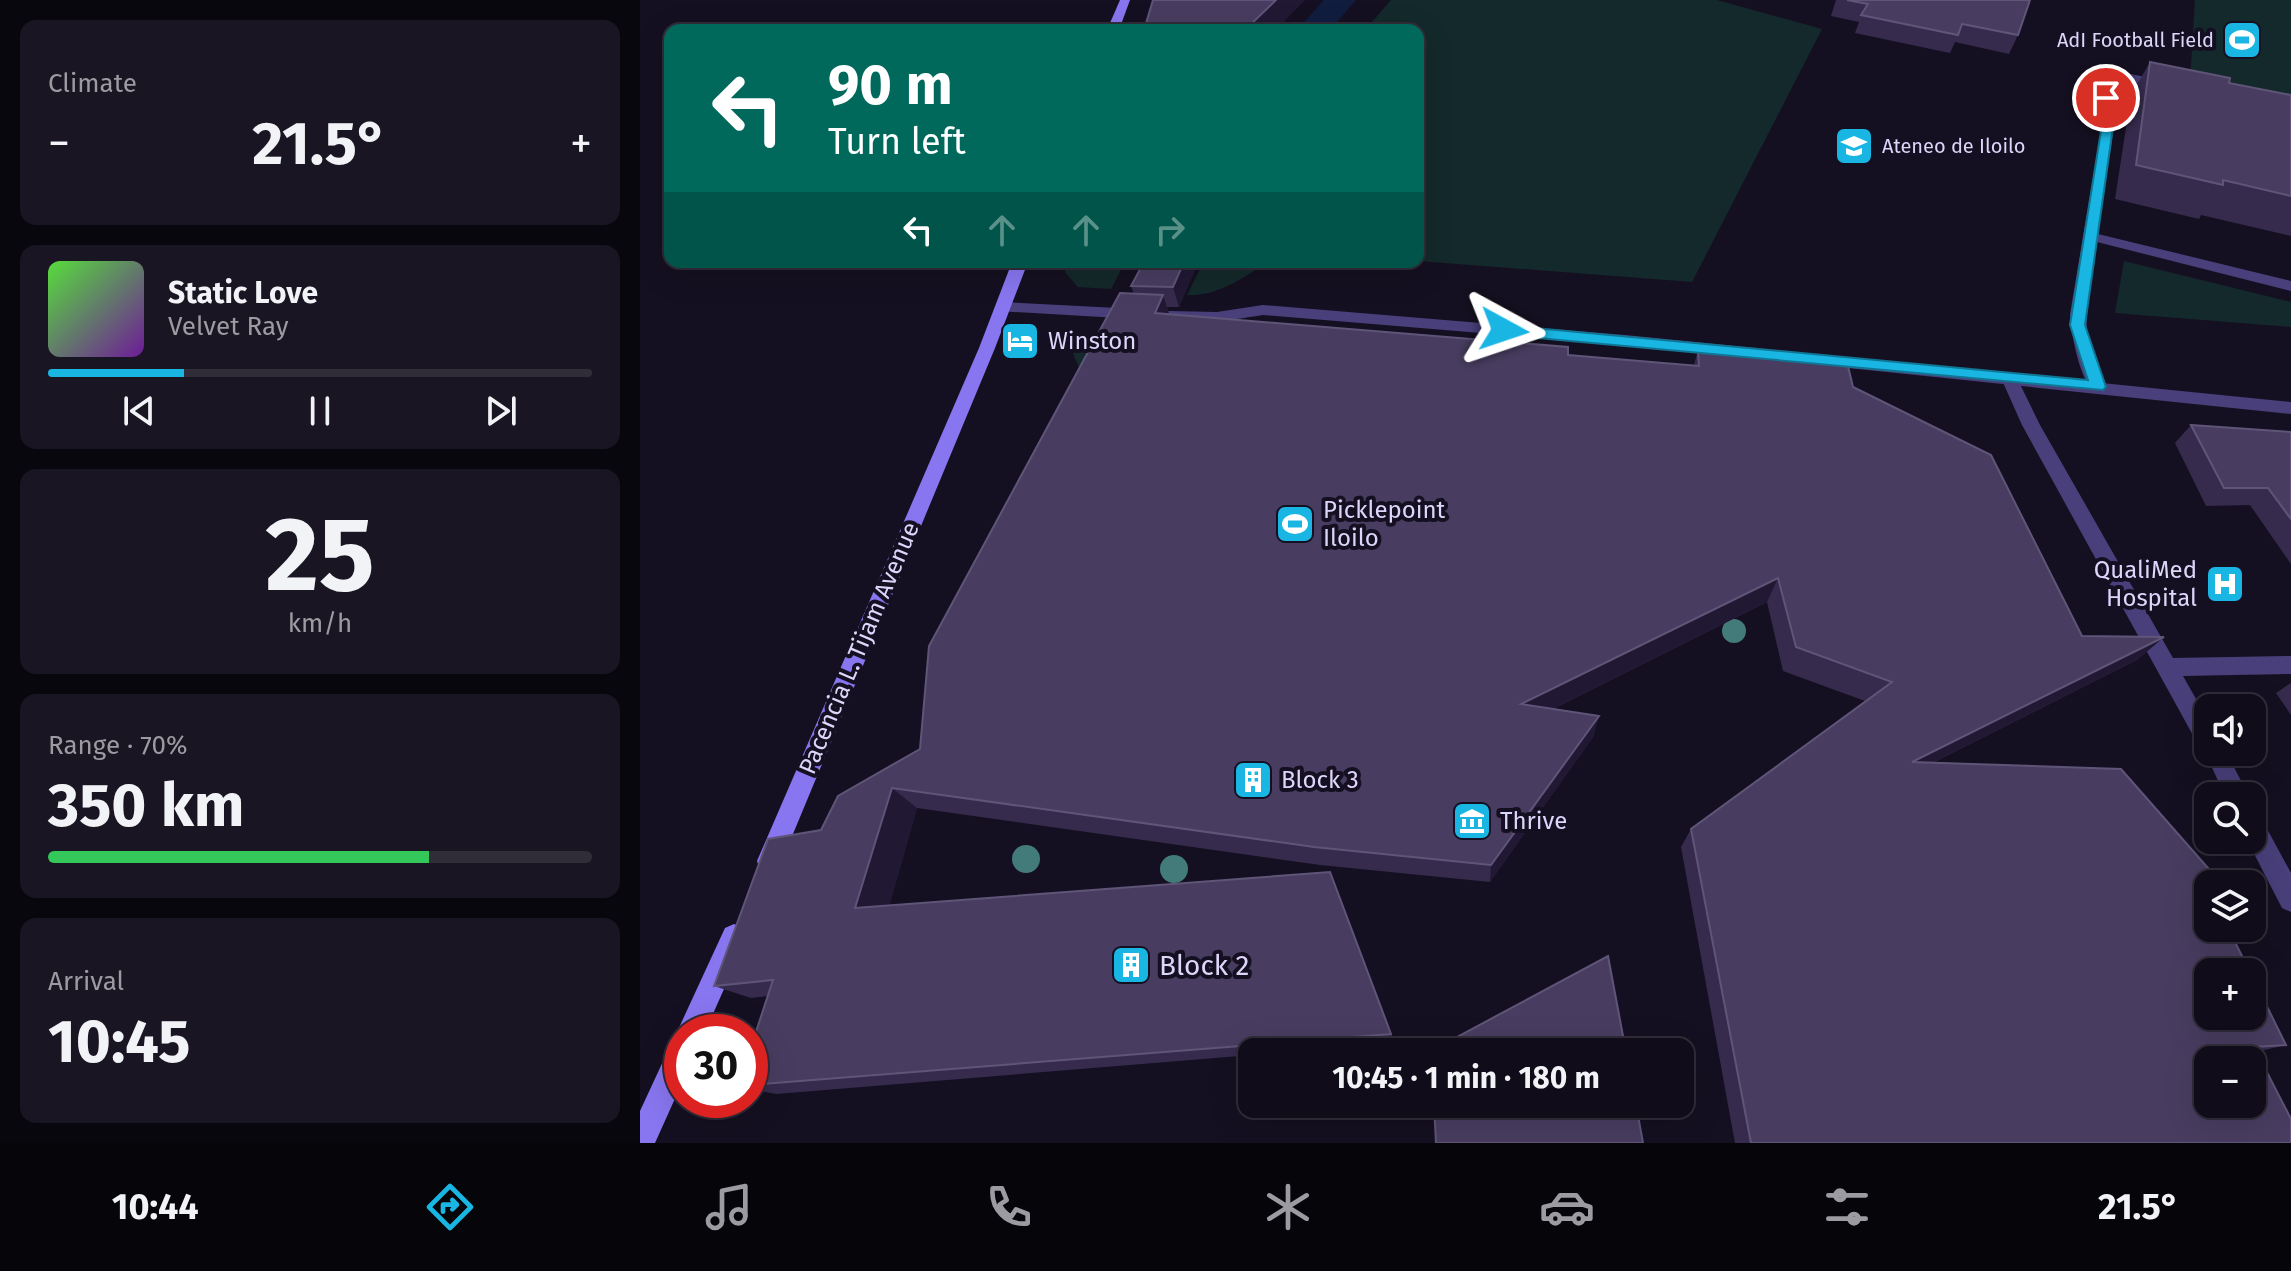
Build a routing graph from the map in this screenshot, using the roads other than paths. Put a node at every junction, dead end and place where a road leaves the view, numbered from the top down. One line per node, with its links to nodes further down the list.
1 (1125, 0): 2 (street)
2 (1115, 24)
3 (2174, 87): 5 (street)
4 (2090, 91): 5 (street)
5 (2111, 106): 6 (street)
6 (2090, 236): 8 (street); 11 (street)
7 (1018, 268): 9 (street, Pacencia L. Tijam Avenue)
8 (2291, 286)
9 (1003, 307): 10 (street); 17 (street, Pacencia L. Tijam Avenue)
10 (2009, 378): 11 (street); 14 (street)
11 (2098, 387): 12 (street)
12 (2291, 408)
13 (2291, 665): 14 (street)
14 (2168, 667): 15 (street)
15 (2194, 715)
16 (2266, 851): 18 (street)
17 (759, 884)
18 (2291, 899)
19 (746, 911): 20 (street)
20 (699, 1014)
21 (664, 1091): 22 (street)
22 (640, 1143)

